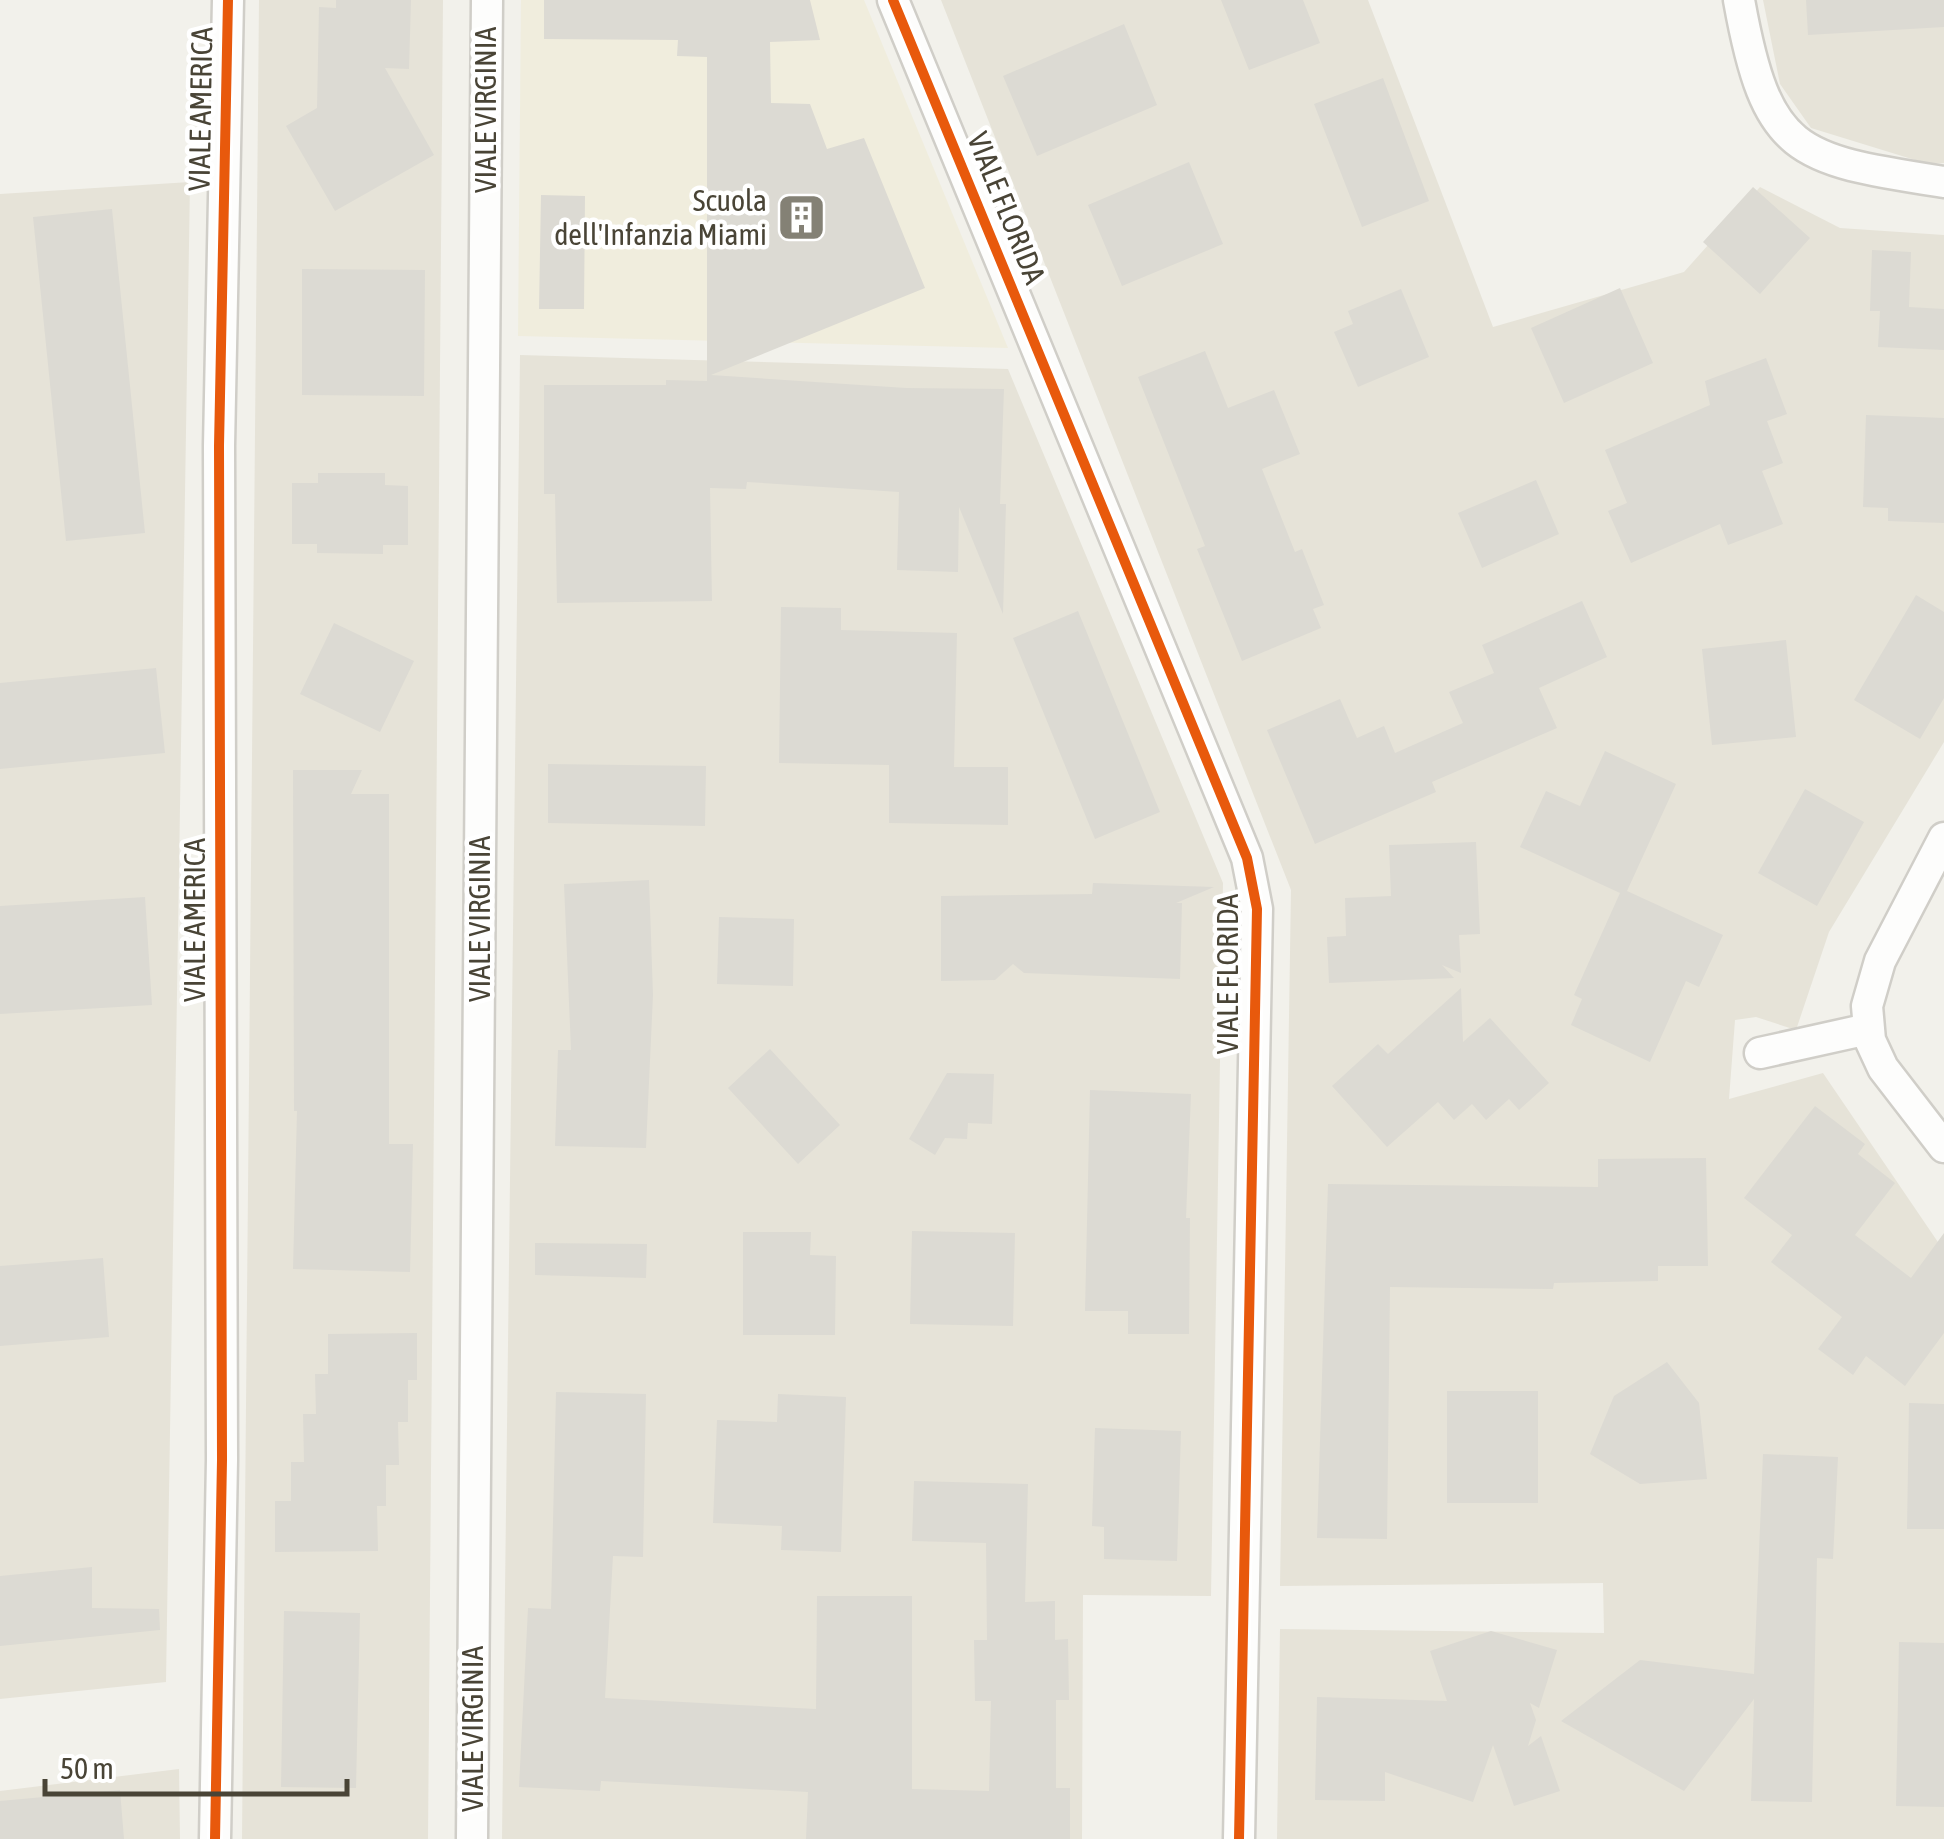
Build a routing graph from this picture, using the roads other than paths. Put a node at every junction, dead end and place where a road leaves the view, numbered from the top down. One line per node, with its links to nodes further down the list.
1 (228, 0): 10 (street, VIALE AMERICA)
2 (487, 0): 11 (street, VIALE VIRGINIA)
3 (893, 0): 12 (street, VIALE FLORIDA)
4 (1739, 0): 5 (street)
5 (1944, 182)
6 (1944, 838): 7 (street)
7 (1868, 1029): 8 (street); 9 (street)
8 (1760, 1053)
9 (1944, 1147)
10 (215, 1839)
11 (472, 1839)
12 (1239, 1839)

